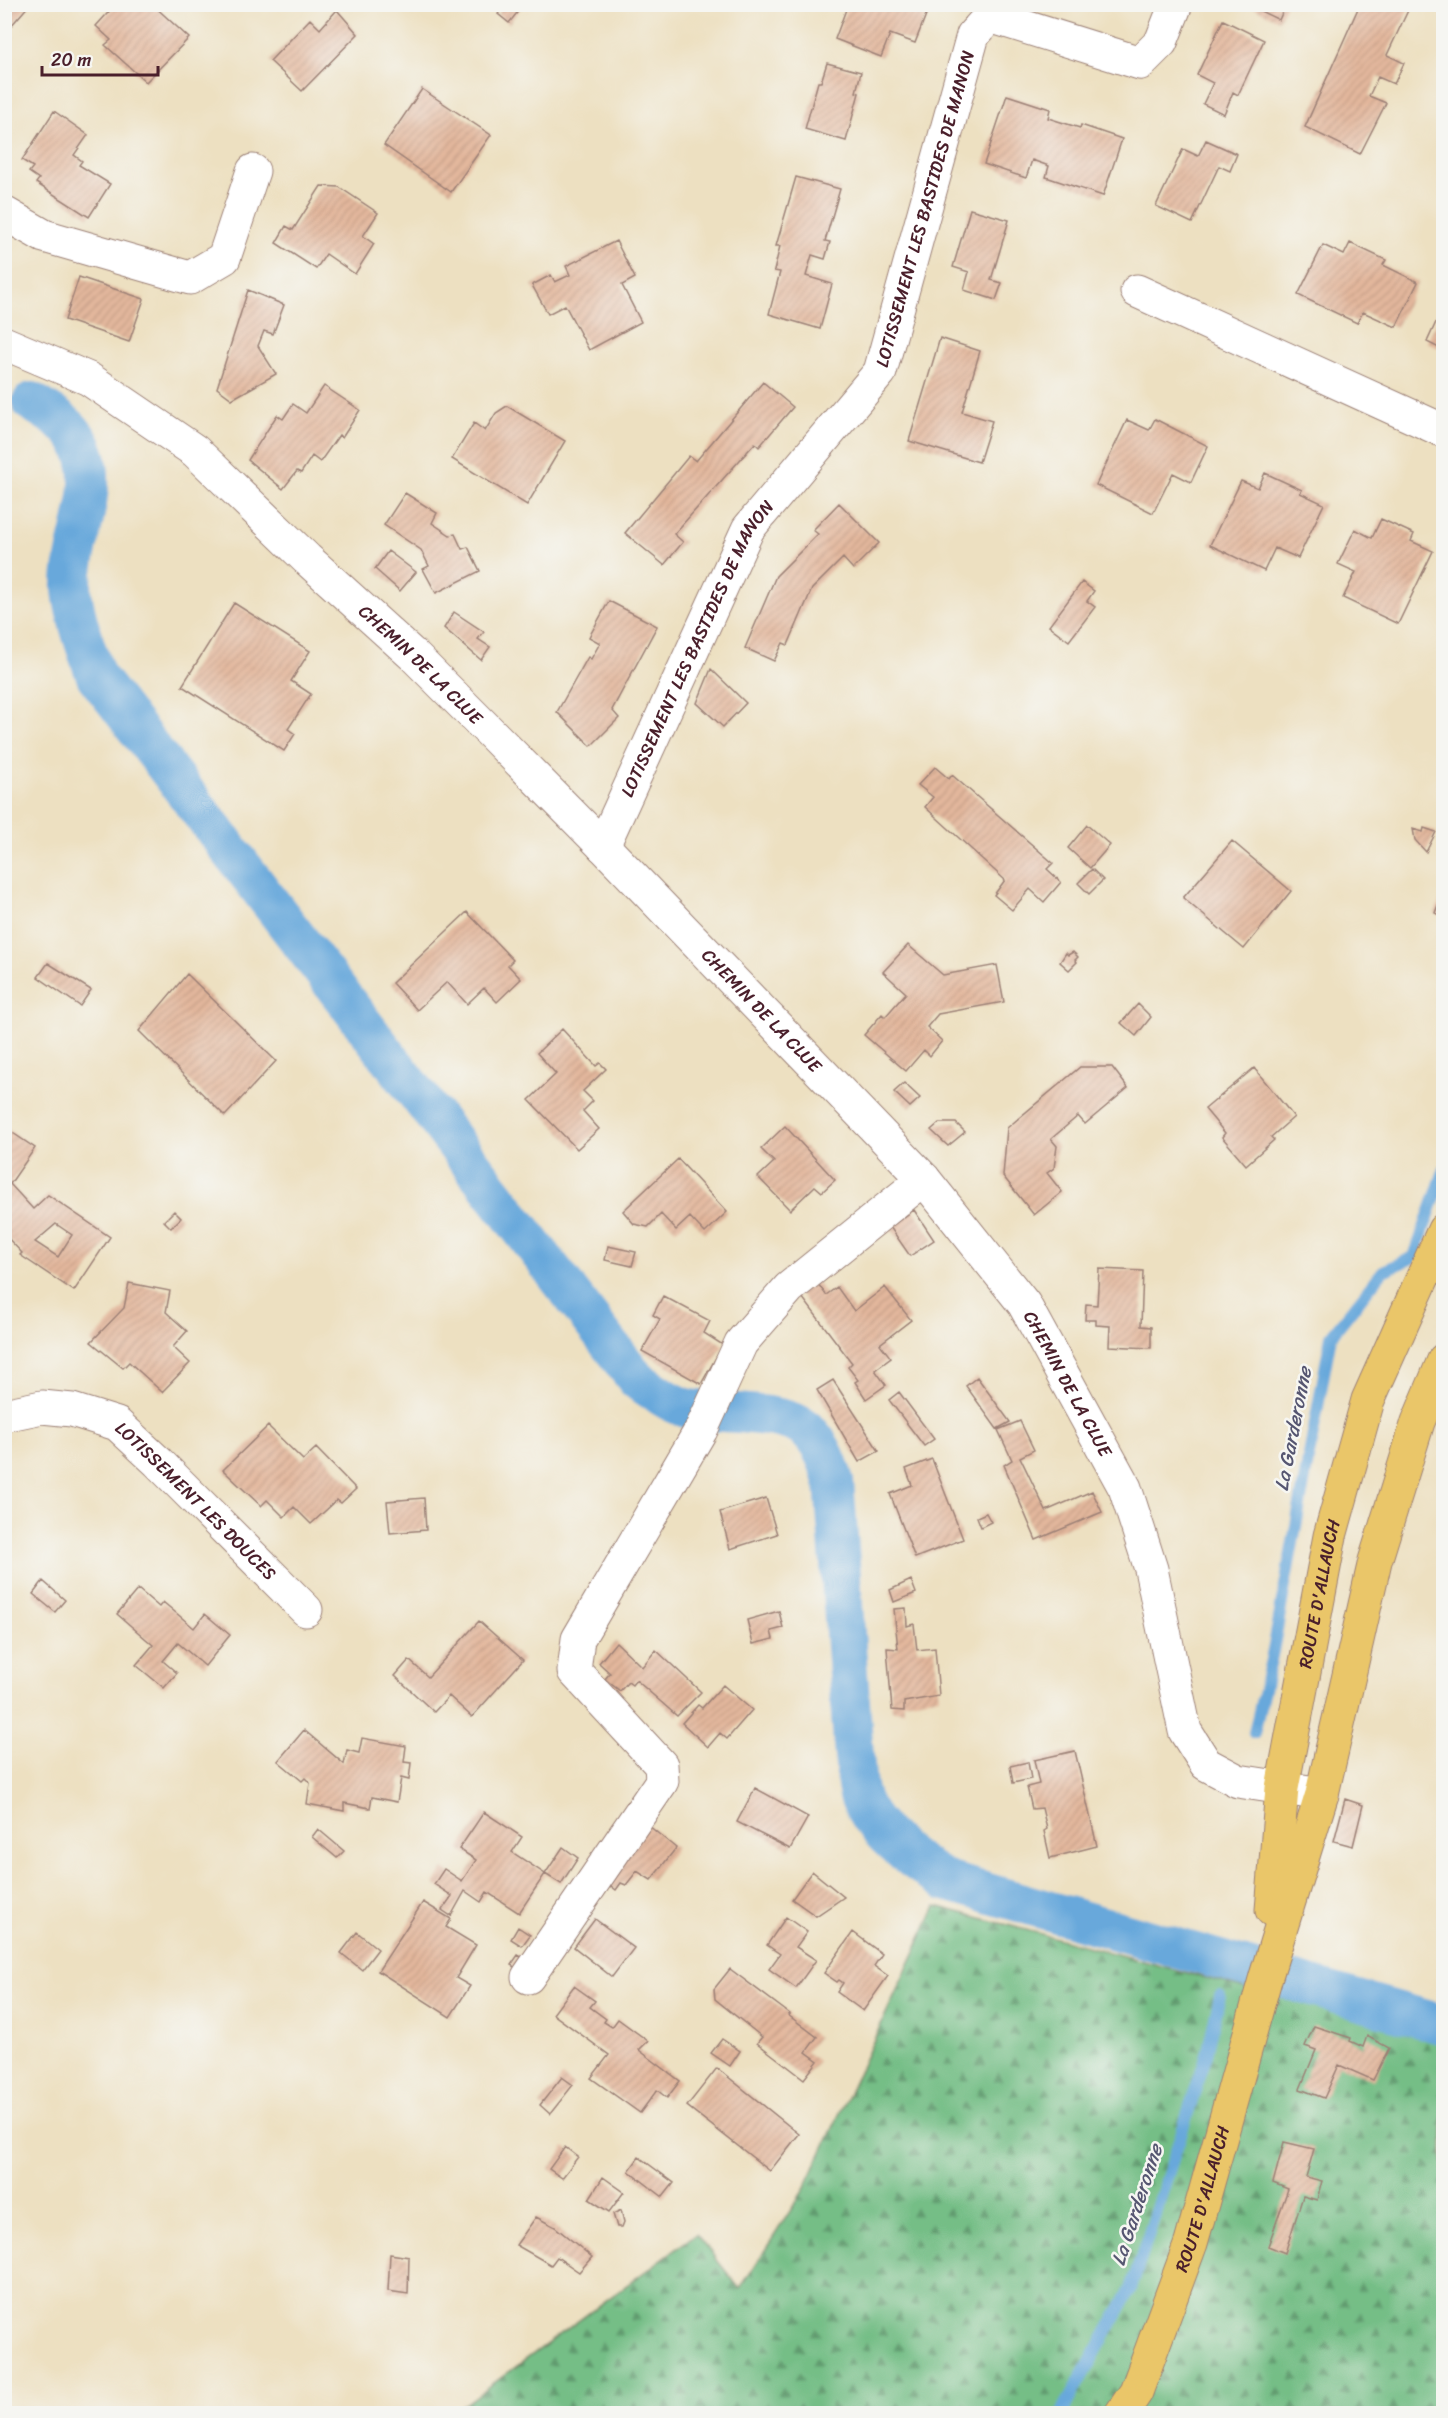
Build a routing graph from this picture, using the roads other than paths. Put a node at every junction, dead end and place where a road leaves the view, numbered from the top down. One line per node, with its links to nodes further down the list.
1 (1176, 4): 7 (street, LOTISSEMENT LES BASTIDES DE MANON)
2 (253, 171): 3 (street)
3 (4, 213)
4 (1137, 291): 6 (street)
5 (4, 343): 7 (street, CHEMIN DE LA CLUE)
6 (1443, 431)
7 (603, 846): 8 (street, CHEMIN DE LA CLUE)
8 (924, 1179): 13 (street, CHEMIN DE LA CLUE); 16 (street)
9 (1440, 1247): 13 (main road, ROUTE D'ALLAUCH)
10 (1443, 1360): 14 (main road, ROUTE D'ALLAUCH)
11 (4, 1415): 12 (street, LOTISSEMENT LES DOUCES)
12 (306, 1610)
13 (1282, 1788): 14 (street, CHEMIN DE LA CLUE); 15 (main road, ROUTE D'ALLAUCH)
14 (1322, 1794): 15 (main road, ROUTE D'ALLAUCH)
15 (1266, 1976): 17 (main road, ROUTE D'ALLAUCH)
16 (528, 1977)
17 (1129, 2403)

